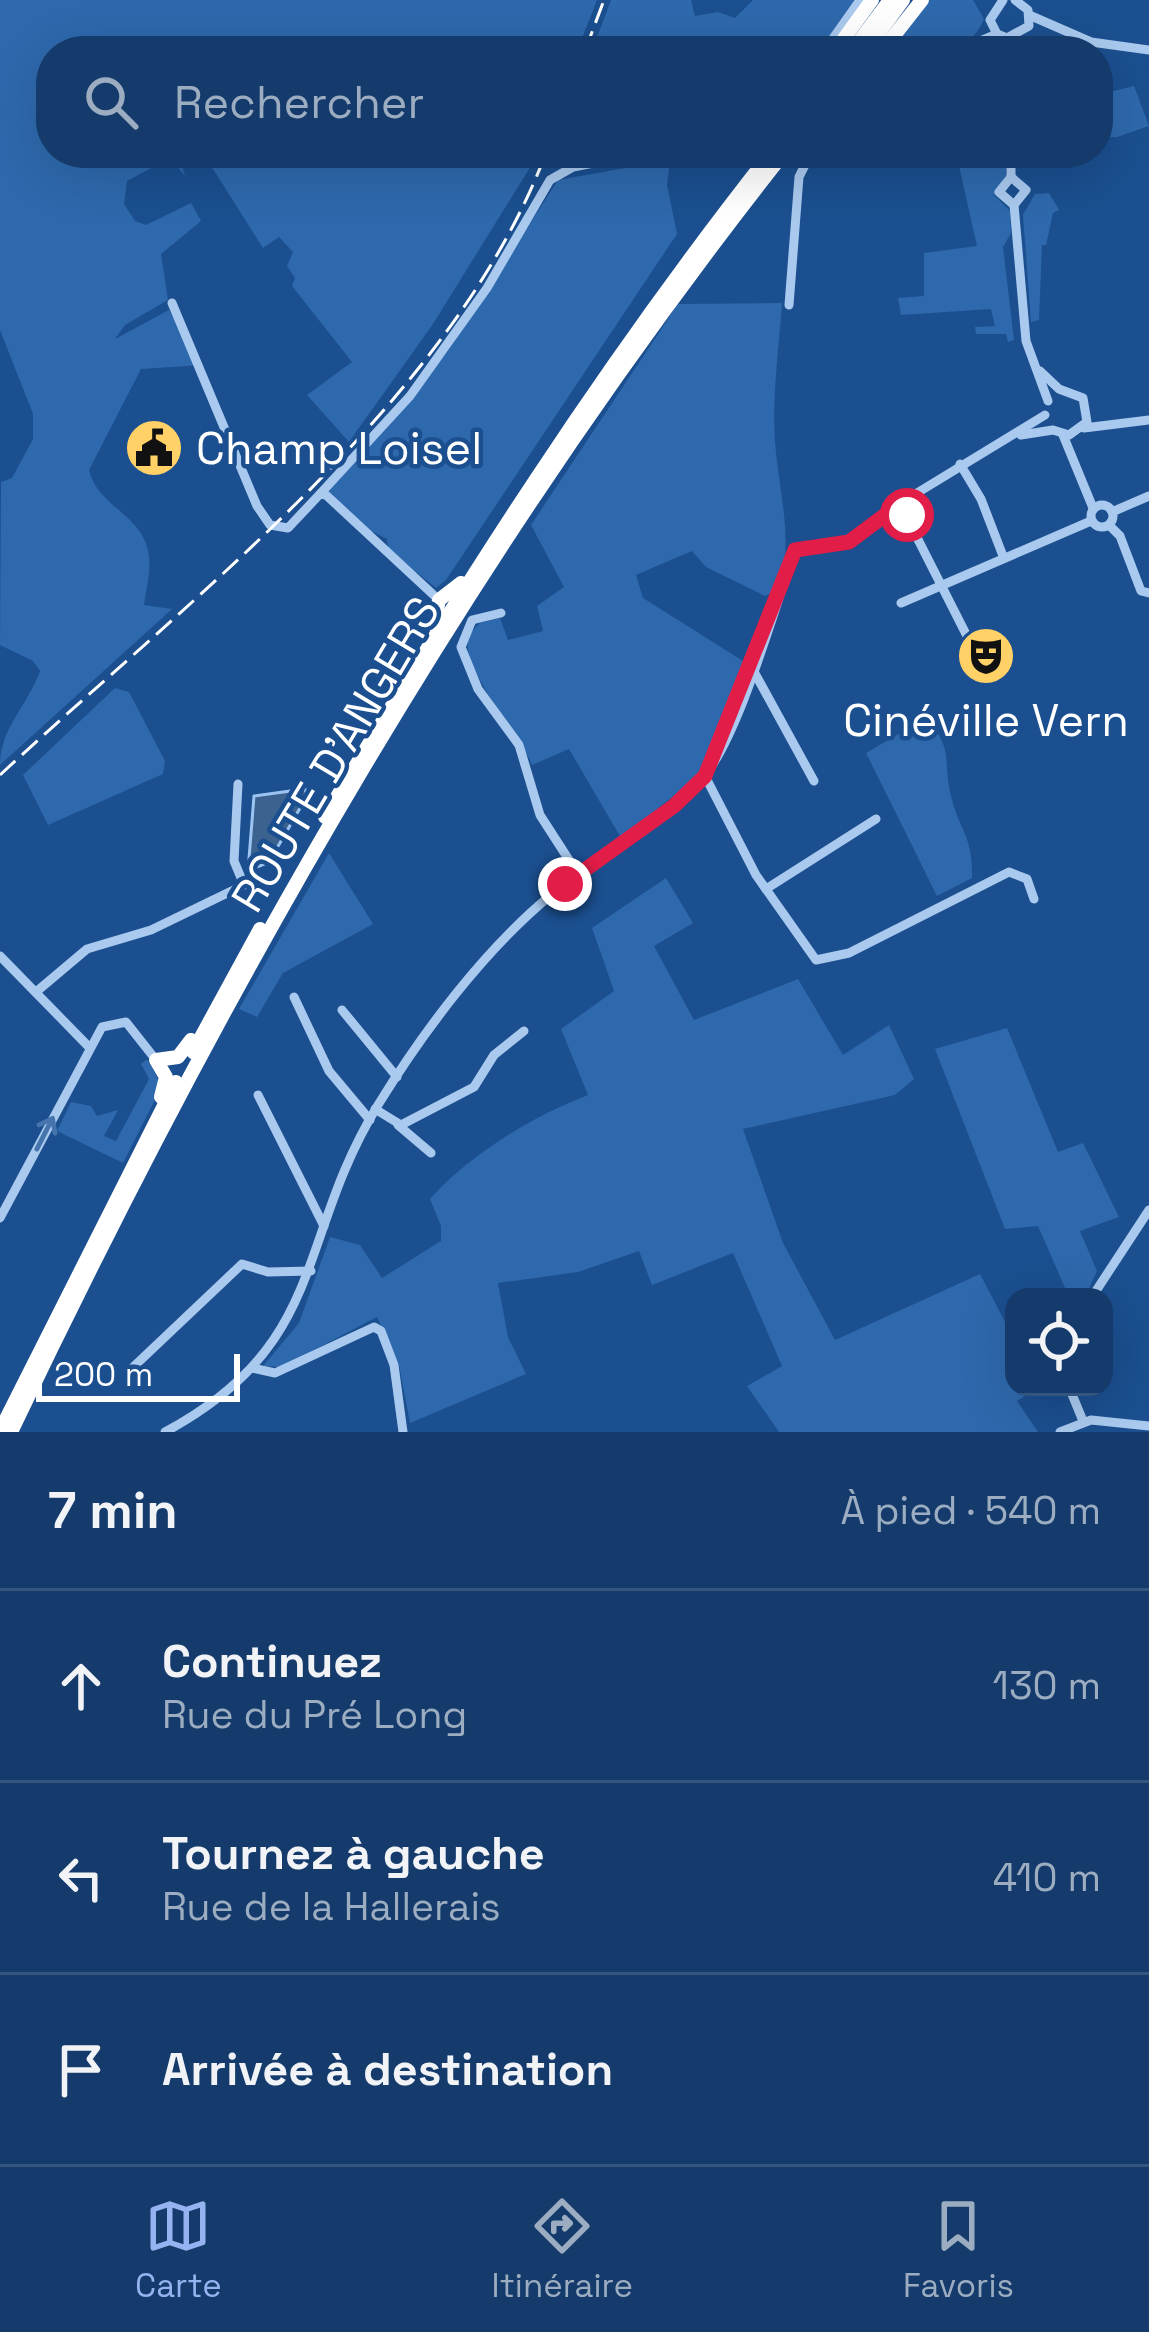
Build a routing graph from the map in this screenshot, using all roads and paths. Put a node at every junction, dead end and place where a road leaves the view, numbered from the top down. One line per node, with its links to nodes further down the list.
1 (860, 0): 11 (street)
2 (872, 0): 12 (highway)
3 (890, 0): 13 (highway)
4 (903, 0): 14 (highway)
5 (922, 0): 15 (highway)
6 (980, 0): 10 (street)
7 (999, 0): 10 (street)
8 (1019, 1): 9 (street)
9 (1026, 25): 10 (street); 18 (street); 19 (street)
10 (996, 27): 16 (street); 17 (street)
11 (835, 36)
12 (846, 36)
13 (863, 36)
14 (877, 36)
15 (894, 36)
16 (982, 36)
17 (1004, 36)
18 (1022, 36)
19 (1077, 36)
20 (1113, 45): 21 (street)
21 (1149, 50)
22 (571, 168): 47 (street)
23 (749, 168): 32 (highway)
24 (760, 168): 32 (highway, ROUTE D'ANGERS)
25 (772, 168): 31 (highway, ROUTE D'ANGERS)
26 (781, 168): 31 (highway)
27 (804, 168): 34 (street)
28 (1011, 168): 29 (street)
29 (1011, 177): 30 (street); 30 (street)
30 (1014, 205): 35 (street)
31 (738, 212): 97 (highway, ROUTE D'ANGERS)
32 (690, 256): 54 (highway, ROUTE D'ANGERS)
33 (172, 303): 47 (street)
34 (790, 305)
35 (1035, 365): 36 (street); 37 (street)
36 (1064, 392): 37 (street); 38 (street)
37 (1048, 401): 39 (street)
38 (1089, 410): 41 (street); 42 (street)
39 (1045, 415): 43 (street); 44 (street)
40 (1149, 420): 41 (street)
41 (1113, 424): 42 (street)
42 (1082, 430): 43 (street); 46 (street)
43 (1058, 433): 44 (street); 46 (street)
44 (1016, 436): 45 (street)
45 (960, 464): 49 (street); 53 (street)
46 (1076, 466): 51 (street)
47 (320, 494): 57 (street)
48 (1149, 496): 50 (street)
49 (900, 504): 55 (street); 61 (street)
50 (1112, 512): 51 (street); 52 (street)
51 (1092, 515): 52 (street); 53 (street)
52 (1108, 525): 56 (street)
53 (1004, 556): 55 (street)
54 (481, 562): 57 (highway); 62 (highway, ROUTE D'ANGERS)
55 (941, 582): 58 (street); 60 (street)
56 (1149, 593)
57 (439, 600): 62 (highway)
58 (901, 603)
59 (501, 614): 69 (street)
60 (969, 640)
61 (752, 668): 63 (street); 64 (street)
62 (408, 679): 73 (highway, ROUTE D'ANGERS)
63 (743, 691): 64 (street); 65 (street)
64 (768, 699): 66 (street)
65 (705, 776): 69 (street); 70 (street)
66 (814, 781)
67 (238, 784): 74 (street)
68 (876, 819): 70 (street)
69 (578, 874): 80 (street)
70 (766, 889): 71 (street)
71 (1034, 898)
72 (0, 956): 74 (street)
73 (230, 981): 79 (highway); 85 (highway, ROUTE D'ANGERS)
74 (36, 992): 78 (street)
75 (294, 997): 82 (street)
76 (342, 1010): 80 (street)
77 (524, 1030): 83 (street)
78 (89, 1047): 79 (street); 87 (street, one-way to 78)
79 (156, 1060): 85 (highway)
80 (397, 1077): 82 (street)
81 (258, 1095): 88 (street)
82 (373, 1114): 83 (street); 88 (street)
83 (398, 1124): 84 (street)
84 (431, 1153)
85 (123, 1183): 96 (highway, ROUTE D'ANGERS)
86 (1149, 1210): 90 (street)
87 (0, 1218)
88 (324, 1226): 89 (street)
89 (310, 1271): 91 (street); 92 (street)
90 (1099, 1288)
91 (252, 1368): 98 (street); 99 (street)
92 (128, 1372)
93 (1073, 1396): 94 (street)
94 (1083, 1421): 95 (street); 100 (street)
95 (1149, 1426)
96 (0, 1431)
97 (11, 1432)
98 (165, 1432)
99 (403, 1432)
100 (1060, 1432)

